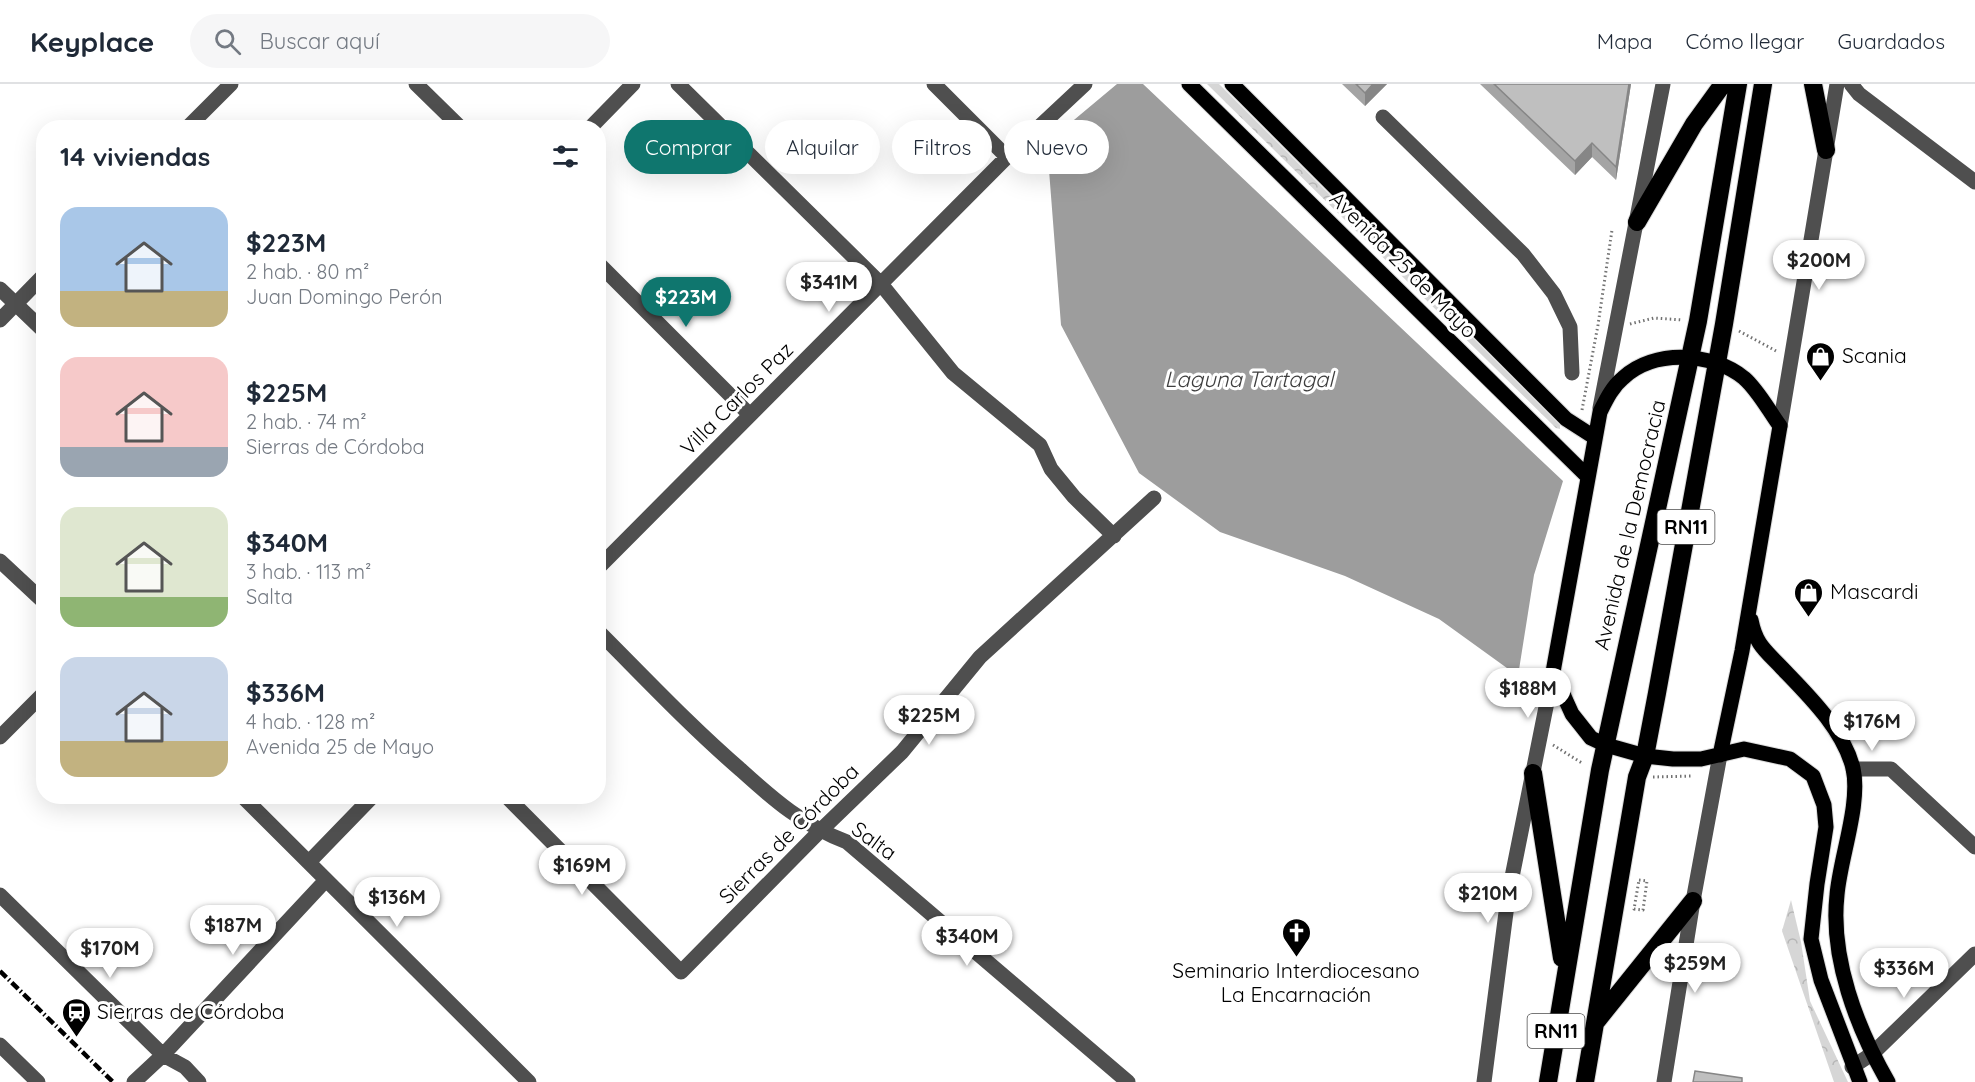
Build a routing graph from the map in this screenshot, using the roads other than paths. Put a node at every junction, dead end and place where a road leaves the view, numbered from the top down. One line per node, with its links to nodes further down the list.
1 (231, 84): 17 (street)
2 (416, 84): 18 (street)
3 (633, 84): 19 (street)
4 (678, 84): 28 (street)
5 (934, 84): 22 (street)
6 (1085, 84): 20 (street, Villa Carlos Paz)
7 (1189, 84): 40 (main road, Avenida 25 de Mayo)
8 (1232, 84): 39 (main road, Avenida 25 de Mayo)
9 (1663, 84): 25 (street)
10 (1723, 84): 25 (highway)
11 (1738, 84): 33 (highway, Avenida de la Democracia / RN11)
12 (1763, 84): 34 (highway, RN11)
13 (1813, 84): 21 (highway)
14 (1837, 84): 21 (street)
15 (1851, 84): 24 (street)
16 (1383, 117): 35 (street)
17 (195, 120)
18 (453, 120)
19 (598, 120)
20 (1047, 120)
21 (1826, 150): 38 (street)
22 (1004, 154)
23 (1004, 160): 28 (street, Villa Carlos Paz)
24 (1975, 182)
25 (1636, 222): 36 (street)
26 (606, 271): 37 (street)
27 (36, 283): 30 (street)
28 (880, 284): 37 (street, Villa Carlos Paz); 42 (street)
29 (0, 289): 30 (street)
30 (16, 304): 31 (street); 32 (street)
31 (0, 320)
32 (36, 324)
33 (1689, 356): 34 (main road); 36 (main road); 51 (highway, Avenida de la Democracia / RN11)
34 (1716, 361): 38 (main road); 53 (highway, RN11)
35 (1572, 373)
36 (1599, 412): 39 (main road)
37 (750, 415): 43 (street, Villa Carlos Paz)
38 (1780, 426): 46 (main road)
39 (1594, 437): 40 (main road)
40 (1587, 476): 48 (main road)
41 (1154, 498): 42 (street, Sierras de Córdoba)
42 (1114, 536): 59 (street, Sierras de Córdoba)
43 (606, 560)
44 (0, 561): 45 (street)
45 (36, 595)
46 (1750, 611): 52 (main road); 54 (main road)
47 (606, 639): 59 (street, Salta)
48 (1553, 672): 51 (main road); 55 (street)
49 (36, 701): 50 (street)
50 (0, 737)
51 (1606, 745): 53 (main road); 66 (highway, Avenida de la Democracia / RN11)
52 (1720, 755): 53 (main road); 64 (street); 71 (main road)
53 (1645, 756): 67 (highway, RN11)
54 (1853, 769): 60 (street); 69 (main road)
55 (1533, 773): 66 (highway); 77 (street)
56 (250, 804): 61 (street)
57 (365, 804): 61 (street)
58 (514, 804): 59 (street, Sierras de Córdoba)
59 (819, 832): 76 (street, Salta)
60 (1975, 847)
61 (309, 862): 62 (street)
62 (326, 880): 70 (street); 75 (street)
63 (0, 895): 70 (street)
64 (1693, 901): 67 (highway); 80 (street)
65 (1975, 954): 69 (street)
66 (1564, 981): 78 (highway, Avenida de la Democracia / RN11)
67 (1594, 1024): 79 (highway, RN11)
68 (0, 1045): 72 (street)
69 (1872, 1054): 71 (street); 82 (main road)
70 (163, 1055): 73 (street); 74 (street)
71 (1852, 1067): 81 (main road)
72 (38, 1082)
73 (134, 1082)
74 (199, 1082)
75 (529, 1082)
76 (1128, 1082)
77 (1484, 1082)
78 (1548, 1082)
79 (1585, 1082)
80 (1664, 1082)
81 (1860, 1082)
82 (1888, 1082)

